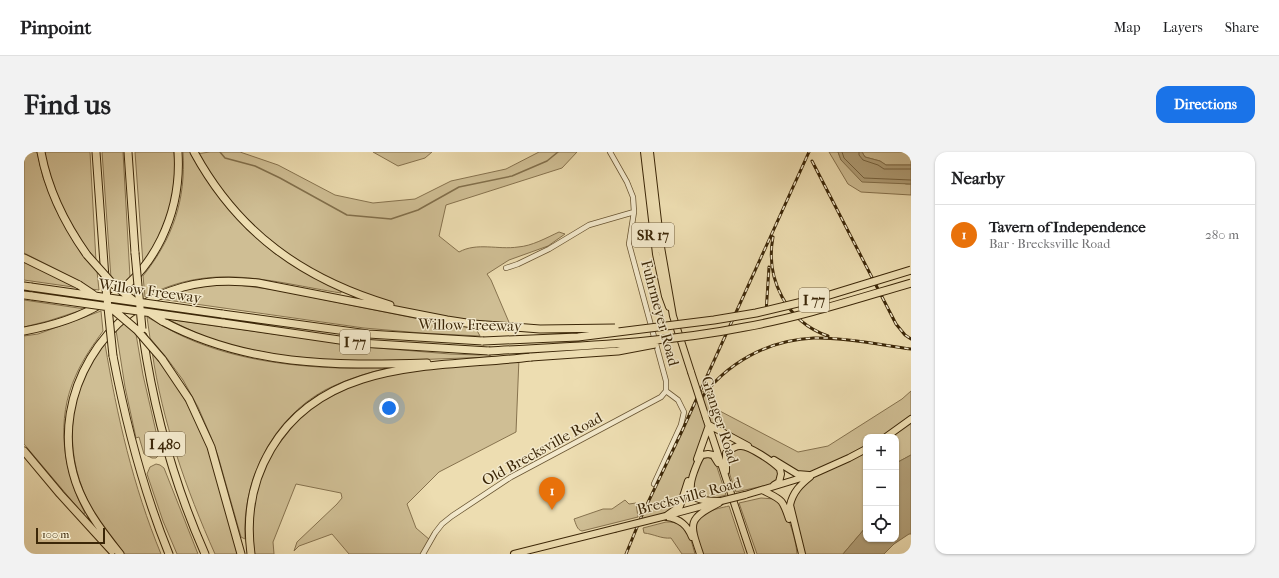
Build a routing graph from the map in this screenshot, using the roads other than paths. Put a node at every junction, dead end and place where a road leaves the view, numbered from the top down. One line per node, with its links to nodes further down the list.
1 (41, 152): 21 (highway, bridge)
2 (96, 152): 36 (highway, I 480, bridge)
3 (128, 152): 37 (highway, I 480, bridge)
4 (178, 152): 20 (highway)
5 (194, 152): 17 (highway)
6 (610, 152): 9 (street, Fuhrmeyer Road)
7 (644, 152): 10 (main road, Granger Road / SR 17)
8 (650, 152): 10 (main road, Granger Road / SR 17)
9 (634, 212): 12 (street); 22 (street, Fuhrmeyer Road)
10 (659, 254): 24 (main road, Granger Road / SR 17, bridge)
11 (24, 258): 38 (highway, bridge)
12 (506, 268)
13 (911, 270): 18 (highway, Willow Freeway / I 77, bridge)
14 (911, 283): 19 (highway, Willow Freeway / I 77, bridge)
15 (27, 286): 18 (highway, Willow Freeway / I 77, bridge)
16 (24, 295): 19 (highway, Willow Freeway / I 77, bridge)
17 (425, 315): 18 (highway, bridge); 35 (highway)
18 (714, 320)
19 (744, 328): 21 (highway, bridge)
20 (24, 331)
21 (465, 362): 39 (highway)
22 (666, 391): 30 (street); 40 (street, Old Brecksville Road)
23 (911, 419): 25 (main road)
24 (709, 425): 28 (main road); 29 (main road, Granger Road / SR 17); 33 (main road)
25 (890, 434)
26 (24, 451): 34 (highway)
27 (863, 451): 28 (main road, Brecksville Road)
28 (811, 476): 31 (main road, Brecksville Road); 46 (main road)
29 (726, 478): 31 (main road); 32 (main road); 44 (main road, Granger Road / SR 17)
30 (654, 484)
31 (762, 490): 32 (main road, Brecksville Road, bridge); 45 (main road)
32 (722, 501): 33 (main road, Brecksville Road); 43 (main road)
33 (666, 516): 41 (main road, Brecksville Road, bridge); 42 (main road)
34 (115, 554)
35 (120, 554)
36 (170, 554)
37 (205, 554)
38 (241, 554)
39 (251, 554)
40 (423, 554)
41 (514, 554)
42 (697, 554)
43 (700, 554)
44 (751, 554)
45 (798, 554)
46 (802, 554)

